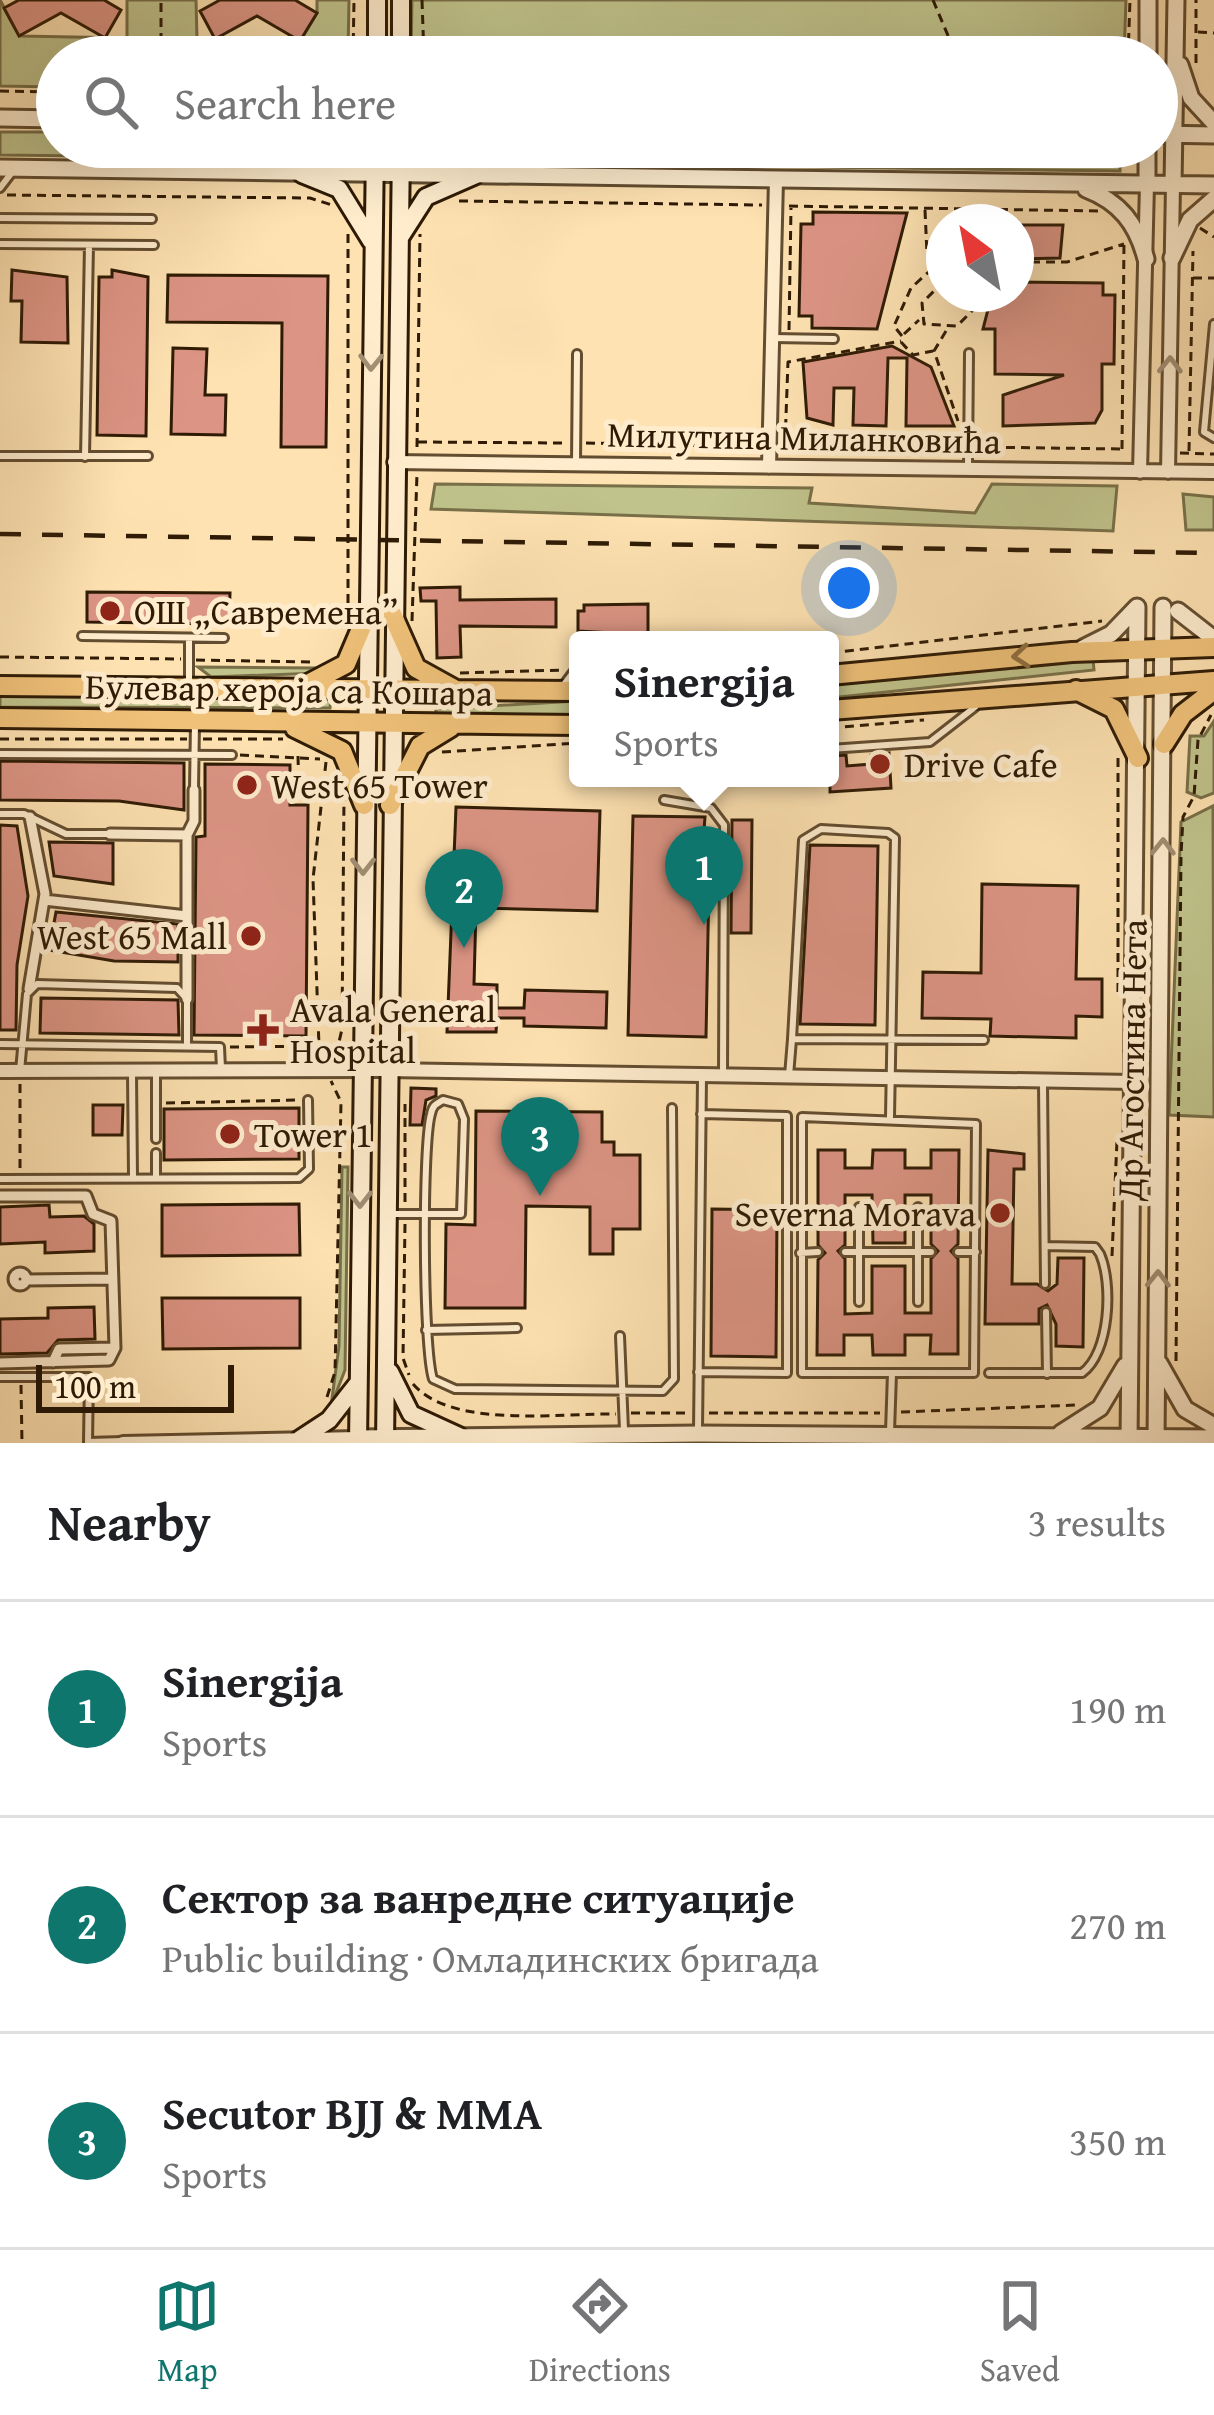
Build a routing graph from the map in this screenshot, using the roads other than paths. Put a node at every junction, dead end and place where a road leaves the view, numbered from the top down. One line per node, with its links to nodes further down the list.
1 (377, 0): 5 (main road)
2 (401, 0): 6 (main road)
3 (1148, 0): 7 (street)
4 (1176, 0): 8 (street)
5 (376, 36)
6 (402, 36)
7 (1148, 36)
8 (1176, 36)
9 (1178, 45): 12 (street)
10 (0, 118): 11 (street)
11 (36, 119)
12 (1214, 123)
13 (1178, 135): 14 (street)
14 (1214, 135)
15 (8, 168): 20 (street); 29 (lane)
16 (375, 168): 21 (main road)
17 (401, 168): 22 (main road)
18 (1147, 168): 26 (street)
19 (1171, 168): 27 (street)
20 (302, 174): 21 (street); 37 (main road)
21 (375, 175): 22 (street); 37 (main road)
22 (401, 175): 23 (street); 33 (main road)
23 (474, 176): 24 (street); 33 (main road)
24 (776, 180): 25 (street); 41 (street)
25 (1072, 184): 26 (street); 39 (street)
26 (1147, 184): 27 (street); 39 (street)
27 (1173, 185): 28 (street); 38 (street)
28 (1214, 185)
29 (0, 192)
30 (1214, 199): 38 (street)
31 (0, 218): 32 (lane)
32 (152, 219)
33 (398, 243): 50 (main road)
34 (0, 244): 35 (lane)
35 (89, 244): 36 (lane); 49 (lane)
36 (154, 245)
37 (373, 245): 58 (main road, one-way to 58)
38 (1172, 258): 55 (street, one-way to 38)
39 (1146, 259): 54 (street)
40 (1214, 330): 45 (lane)
41 (772, 338): 42 (lane); 52 (street)
42 (834, 339)
43 (969, 353): 53 (lane)
44 (577, 354): 51 (lane)
45 (1209, 407): 46 (lane)
46 (1214, 438)
47 (0, 455): 49 (lane)
48 (148, 456): 49 (lane)
49 (85, 457)
50 (394, 462): 51 (street, Милутина Миланковића); 57 (main road)
51 (575, 463): 52 (street, Милутина Миланковића)
52 (769, 467): 53 (street, Милутина Миланковића)
53 (968, 470): 54 (street, Милутина Миланковића)
54 (1140, 472): 55 (street, Милутина Миланковића)
55 (1168, 472): 56 (street, Милутина Миланковића)
56 (1214, 472)
57 (392, 614): 75 (main road); 77 (main road)
58 (357, 620): 73 (main road); 74 (main road)
59 (82, 635): 60 (lane)
60 (189, 638): 61 (lane); 72 (lane)
61 (224, 638)
62 (1214, 643): 63 (main road); 63 (street, Др Агостина Нета)
63 (1164, 649): 64 (main road); 67 (street, Др Агостина Нета)
64 (1138, 650): 65 (main road); 65 (street, Др Агостина Нета); 68 (street, Др Агостина Нета)
65 (1072, 652): 66 (main road, one-way to 66)
66 (839, 674)
67 (1164, 683): 68 (main road); 69 (main road); 87 (street, Др Агостина Нета)
68 (1138, 684): 71 (main road); 92 (street, Др Агостина Нета)
69 (1214, 685): 87 (main road)
70 (0, 686): 72 (main road, Булевар хероја са Кошара)
71 (1072, 688): 78 (main road); 92 (main road)
72 (189, 689): 73 (main road, Булевар хероја са Кошара)
73 (288, 690): 74 (main road, Булевар хероја са Кошара)
74 (366, 691): 75 (main road, Булевар хероја са Кошара); 82 (main road)
75 (392, 692): 77 (main road, Булевар хероја са Кошара); 83 (main road)
76 (569, 692): 77 (main road, Булевар хероја са Кошара)
77 (464, 693)
78 (986, 697): 79 (main road); 88 (lane)
79 (839, 709)
80 (0, 718): 86 (main road, Булевар хероја са Кошара)
81 (279, 722): 82 (main road, Булевар хероја са Кошара); 86 (main road, Булевар хероја са Кошара); 95 (main road)
82 (364, 724): 83 (main road, Булевар хероја са Кошара); 95 (main road)
83 (391, 725): 84 (main road, Булевар хероја са Кошара); 96 (main road)
84 (454, 725): 85 (main road, Булевар хероја са Кошара); 96 (main road)
85 (569, 725)
86 (195, 730): 90 (lane)
87 (1165, 745): 159 (street, Др Агостина Нета, one-way to 87)
88 (839, 747)
89 (0, 754): 90 (lane)
90 (194, 755): 91 (lane); 93 (lane)
91 (232, 755)
92 (1138, 758): 125 (street, Др Агостина Нета)
93 (194, 790): 100 (street)
94 (664, 800): 121 (lane)
95 (364, 805): 116 (main road, one-way to 116)
96 (390, 805): 117 (main road)
97 (0, 814): 98 (lane)
98 (30, 817): 99 (lane); 101 (street)
99 (110, 834): 100 (street)
100 (188, 836): 102 (street)
101 (44, 900): 102 (street); 103 (street)
102 (187, 916): 104 (street)
103 (29, 989): 104 (lane); 110 (lane)
104 (187, 999): 111 (lane)
105 (220, 1036): 112 (lane)
106 (890, 1038): 107 (lane); 107 (lane); 108 (lane); 123 (lane)
107 (792, 1039): 122 (lane)
108 (984, 1040)
109 (0, 1044): 110 (lane)
110 (20, 1044): 111 (lane); 119 (lane)
111 (187, 1046): 112 (lane)
112 (220, 1046): 113 (lane)
113 (228, 1069): 115 (street); 116 (street)
114 (132, 1070): 115 (street); 119 (street); 132 (lane)
115 (156, 1070): 130 (lane)
116 (360, 1070): 117 (street); 167 (main road, one-way to 167)
117 (387, 1070): 120 (street); 138 (main road)
118 (0, 1071): 119 (street)
119 (20, 1071)
120 (702, 1075): 121 (street); 128 (lane)
121 (723, 1075): 122 (street)
122 (789, 1076): 123 (street)
123 (889, 1078): 124 (street); 129 (lane)
124 (1043, 1080): 125 (street); 140 (lane)
125 (1133, 1082): 160 (street, Др Агостина Нета)
126 (308, 1100): 133 (lane)
127 (672, 1108): 168 (lane)
128 (701, 1114): 162 (lane); 162 (lane)
129 (890, 1117): 141 (lane); 148 (lane)
130 (156, 1139)
131 (156, 1153): 133 (lane)
132 (133, 1178): 133 (lane); 134 (lane)
133 (156, 1178)
134 (0, 1179)
135 (0, 1196): 149 (street)
136 (918, 1207): 145 (lane)
137 (859, 1208): 144 (lane)
138 (385, 1214): 139 (lane); 158 (main road)
139 (428, 1214): 139 (lane); 156 (lane)
140 (1045, 1246): 151 (lane); 165 (lane)
141 (800, 1252): 142 (lane); 163 (lane)
142 (818, 1252)
143 (845, 1252): 144 (lane)
144 (859, 1252): 145 (lane); 152 (lane)
145 (918, 1252): 146 (lane); 153 (lane)
146 (931, 1252)
147 (958, 1252): 148 (lane)
148 (976, 1252): 163 (lane)
149 (112, 1279): 150 (street); 161 (street)
150 (0, 1280)
151 (1045, 1284)
152 (859, 1302)
153 (918, 1302)
154 (1046, 1312): 165 (lane)
155 (517, 1328): 156 (lane)
156 (427, 1330): 168 (lane)
157 (620, 1336): 168 (lane)
158 (384, 1351): 173 (main road); 179 (main road)
159 (1156, 1356): 169 (street); 181 (street, Др Агостина Нета)
160 (1128, 1358): 174 (street); 180 (street, Др Агостина Нета)
161 (0, 1363)
162 (698, 1372): 171 (lane)
163 (892, 1373): 172 (lane)
164 (989, 1373): 165 (lane)
165 (1046, 1374)
166 (0, 1377): 182 (lane)
167 (358, 1382): 176 (main road); 178 (main road)
168 (622, 1391): 170 (lane)
169 (1214, 1426)
170 (624, 1434): 171 (street); 173 (street)
171 (698, 1434): 177 (street)
172 (890, 1435): 174 (street); 177 (street)
173 (459, 1436): 179 (street)
174 (1056, 1436): 180 (street)
175 (1214, 1438): 181 (street)
176 (300, 1439): 178 (street); 183 (street)
177 (802, 1439)
178 (358, 1440): 179 (street)
179 (385, 1440)
180 (1129, 1440): 181 (street)
181 (1156, 1441)
182 (88, 1442): 183 (lane)
183 (124, 1442)

